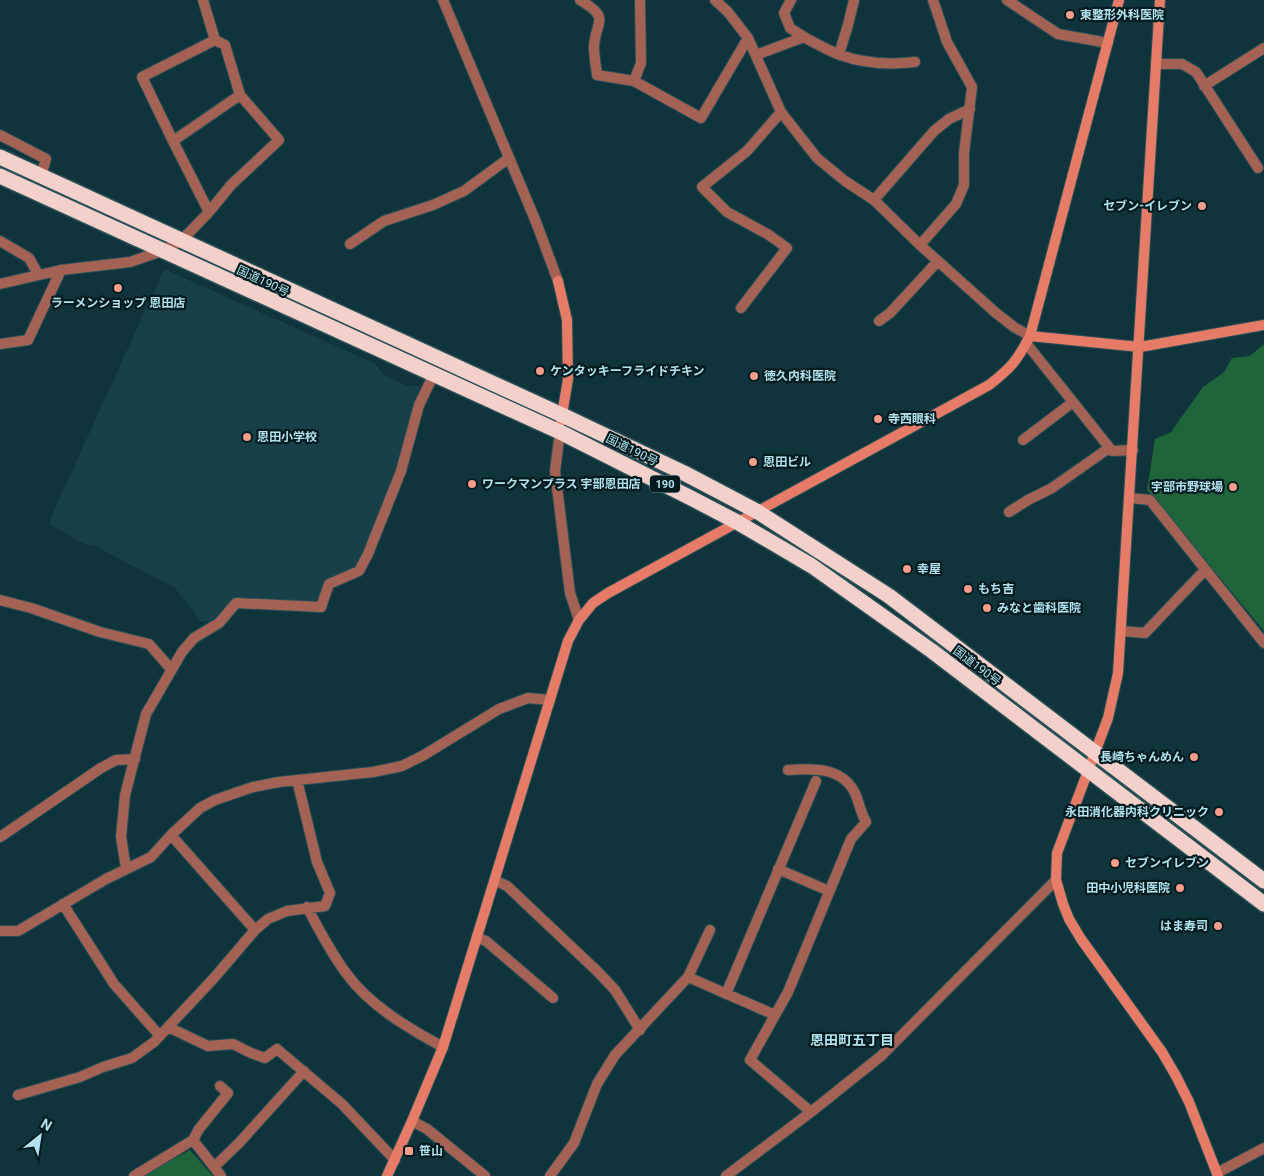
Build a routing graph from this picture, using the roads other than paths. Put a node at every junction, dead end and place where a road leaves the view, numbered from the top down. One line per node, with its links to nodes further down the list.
1 (202, 0): 14 (street)
2 (443, 0): 29 (street)
3 (580, 0): 21 (street)
4 (640, 0): 21 (street)
5 (715, 0): 13 (street)
6 (791, 0): 12 (street)
7 (854, 0): 17 (street)
8 (933, 0): 24 (street)
9 (1007, 0): 15 (street)
10 (1119, 0): 15 (street)
11 (1160, 0): 20 (street)
12 (804, 37): 17 (street); 18 (street)
13 (748, 38): 18 (street); 21 (street)
14 (215, 40): 23 (street); 27 (street)
15 (1108, 43): 47 (street)
16 (1264, 48): 22 (street)
17 (839, 54): 19 (street)
18 (756, 56): 25 (street)
19 (915, 62)
20 (1156, 64): 22 (street); 49 (street)
21 (634, 81)
22 (1204, 86): 30 (street)
23 (240, 95): 27 (street); 34 (street)
24 (970, 109): 33 (street); 38 (street)
25 (781, 112): 33 (street); 44 (street)
26 (0, 135): 32 (street)
27 (173, 141): 34 (street)
28 (0, 157): 32 (highway, 国道190号 / 190)
29 (509, 158): 37 (street); 52 (street)
30 (1258, 168)
31 (0, 176): 39 (highway, 国道190号 / 190)
32 (41, 176): 36 (highway, 国道190号 / 190)
33 (874, 200): 38 (street)
34 (210, 212): 36 (street)
35 (0, 241): 42 (street)
36 (181, 241): 39 (street); 52 (highway, 国道190号 / 190)
37 (350, 244)
38 (920, 245): 40 (street)
39 (162, 251): 41 (street); 50 (highway, 国道190号 / 190)
40 (938, 261): 45 (street); 47 (street)
41 (61, 270): 42 (street); 48 (street)
42 (38, 274): 43 (street)
43 (0, 284)
44 (741, 308)
45 (879, 321)
46 (1264, 325): 49 (street)
47 (1028, 339): 49 (street); 51 (street); 58 (street)
48 (0, 344)
49 (1140, 347): 56 (street)
50 (433, 376): 53 (highway, 国道190号 / 190); 66 (street)
51 (1073, 402): 54 (street); 55 (street)
52 (562, 415): 53 (street); 58 (highway, 国道190号 / 190)
53 (560, 432): 60 (highway, 国道190号 / 190); 63 (street)
54 (1023, 440)
55 (1109, 448): 56 (street); 59 (street)
56 (1133, 450): 57 (street)
57 (1130, 498): 61 (street); 64 (street)
58 (758, 512): 60 (street); 68 (highway, 国道190号 / 190)
59 (1009, 512)
60 (737, 522): 63 (street); 71 (highway, 国道190号 / 190)
61 (1205, 570): 64 (street); 65 (street)
62 (0, 600): 66 (street)
63 (579, 620): 67 (street)
64 (1121, 630): 68 (street)
65 (1264, 643)
66 (171, 669): 69 (street)
67 (550, 700): 72 (street); 78 (street)
68 (1096, 752): 71 (street); 80 (highway, 国道190号 / 190)
69 (135, 759): 75 (street); 76 (street)
70 (788, 770): 81 (street)
71 (1089, 771): 79 (street); 83 (highway, 国道190号 / 190)
72 (297, 780): 74 (street); 84 (street)
73 (816, 781): 77 (street)
74 (170, 834): 76 (street); 85 (street)
75 (0, 836)
76 (126, 868): 82 (street)
77 (778, 869): 81 (street); 90 (street)
78 (496, 880): 88 (street); 94 (street)
79 (1056, 880): 100 (street); 106 (street)
80 (1264, 882)
81 (829, 891): 92 (street)
82 (63, 904): 87 (street); 95 (street)
83 (1264, 904)
84 (307, 907): 85 (street); 96 (street)
85 (254, 930): 93 (street)
86 (710, 930): 89 (street)
87 (0, 932)
88 (477, 938): 91 (street); 96 (street)
89 (688, 977): 90 (street); 94 (street)
90 (726, 994): 92 (street)
91 (553, 998)
92 (775, 1016): 100 (street)
93 (168, 1027): 95 (street); 97 (street)
94 (640, 1030): 111 (street)
95 (160, 1036): 99 (street)
96 (443, 1047): 101 (street)
97 (304, 1071): 104 (street); 105 (street)
98 (220, 1086): 102 (street)
99 (18, 1095)
100 (811, 1112): 112 (street)
101 (412, 1121): 104 (street); 110 (street)
102 (193, 1140): 105 (street); 107 (street)
103 (1264, 1148): 106 (street)
104 (394, 1160): 109 (street)
105 (214, 1167): 108 (street)
106 (1218, 1174)
107 (134, 1176)
108 (221, 1176)
109 (387, 1176)
110 (485, 1176)
111 (550, 1176)
112 (726, 1176)

